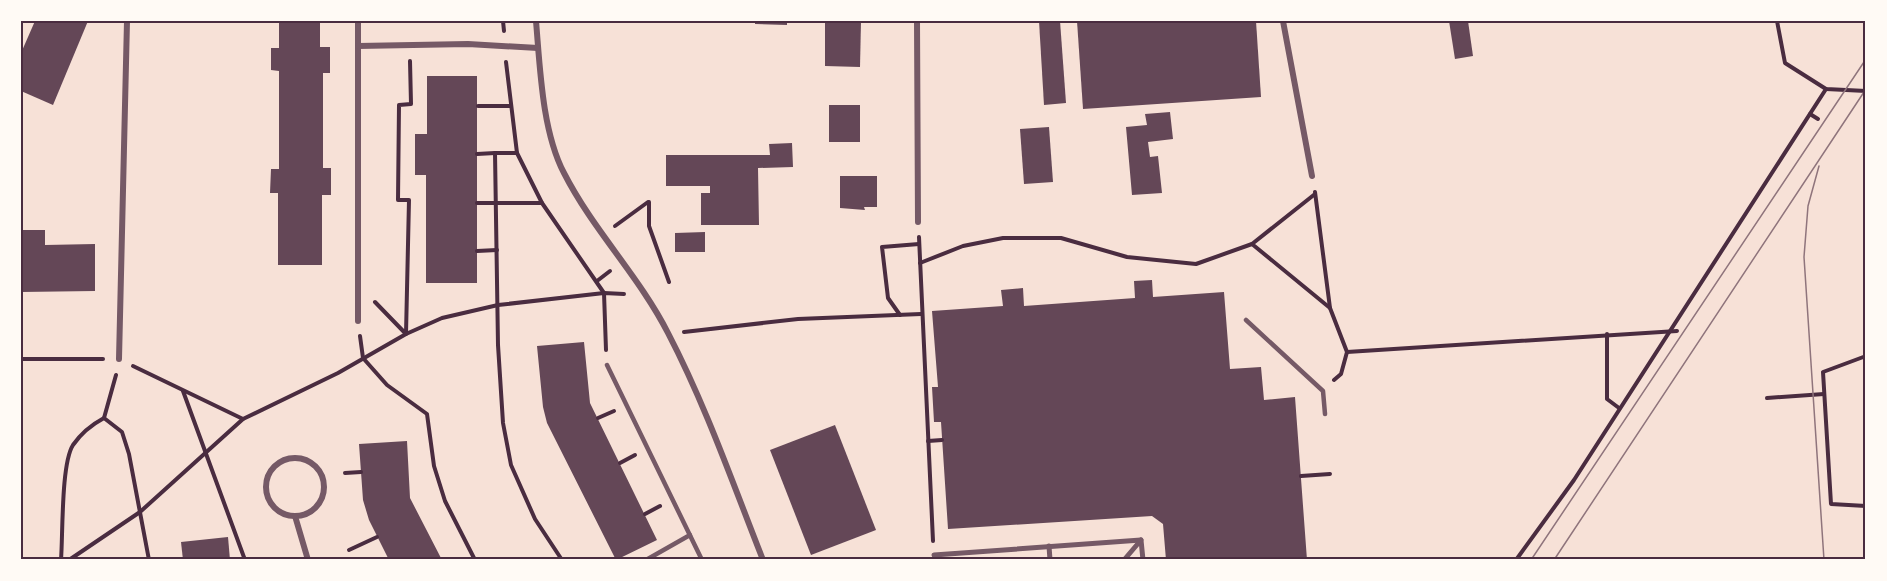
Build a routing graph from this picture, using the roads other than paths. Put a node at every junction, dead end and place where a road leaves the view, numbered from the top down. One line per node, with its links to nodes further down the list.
1 (127, 21): 12 (street)
2 (358, 21): 6 (street)
3 (536, 21): 7 (street)
4 (917, 21): 9 (street)
5 (1283, 21): 8 (street)
6 (358, 46): 7 (street); 11 (street)
7 (538, 48): 23 (street)
8 (1312, 177)
9 (918, 222)
10 (1246, 320): 14 (lane)
11 (358, 321)
12 (119, 359)
13 (607, 365): 16 (lane)
14 (1325, 414)
15 (296, 516): 15 (street); 20 (street)
16 (690, 535): 21 (lane); 22 (lane)
17 (1142, 540): 18 (street); 25 (street); 26 (street)
18 (1049, 546): 19 (street); 24 (street)
19 (934, 555)
20 (308, 560)
21 (646, 560)
22 (702, 560)
23 (764, 560)
24 (1050, 560)
25 (1124, 560)
26 (1143, 560)

